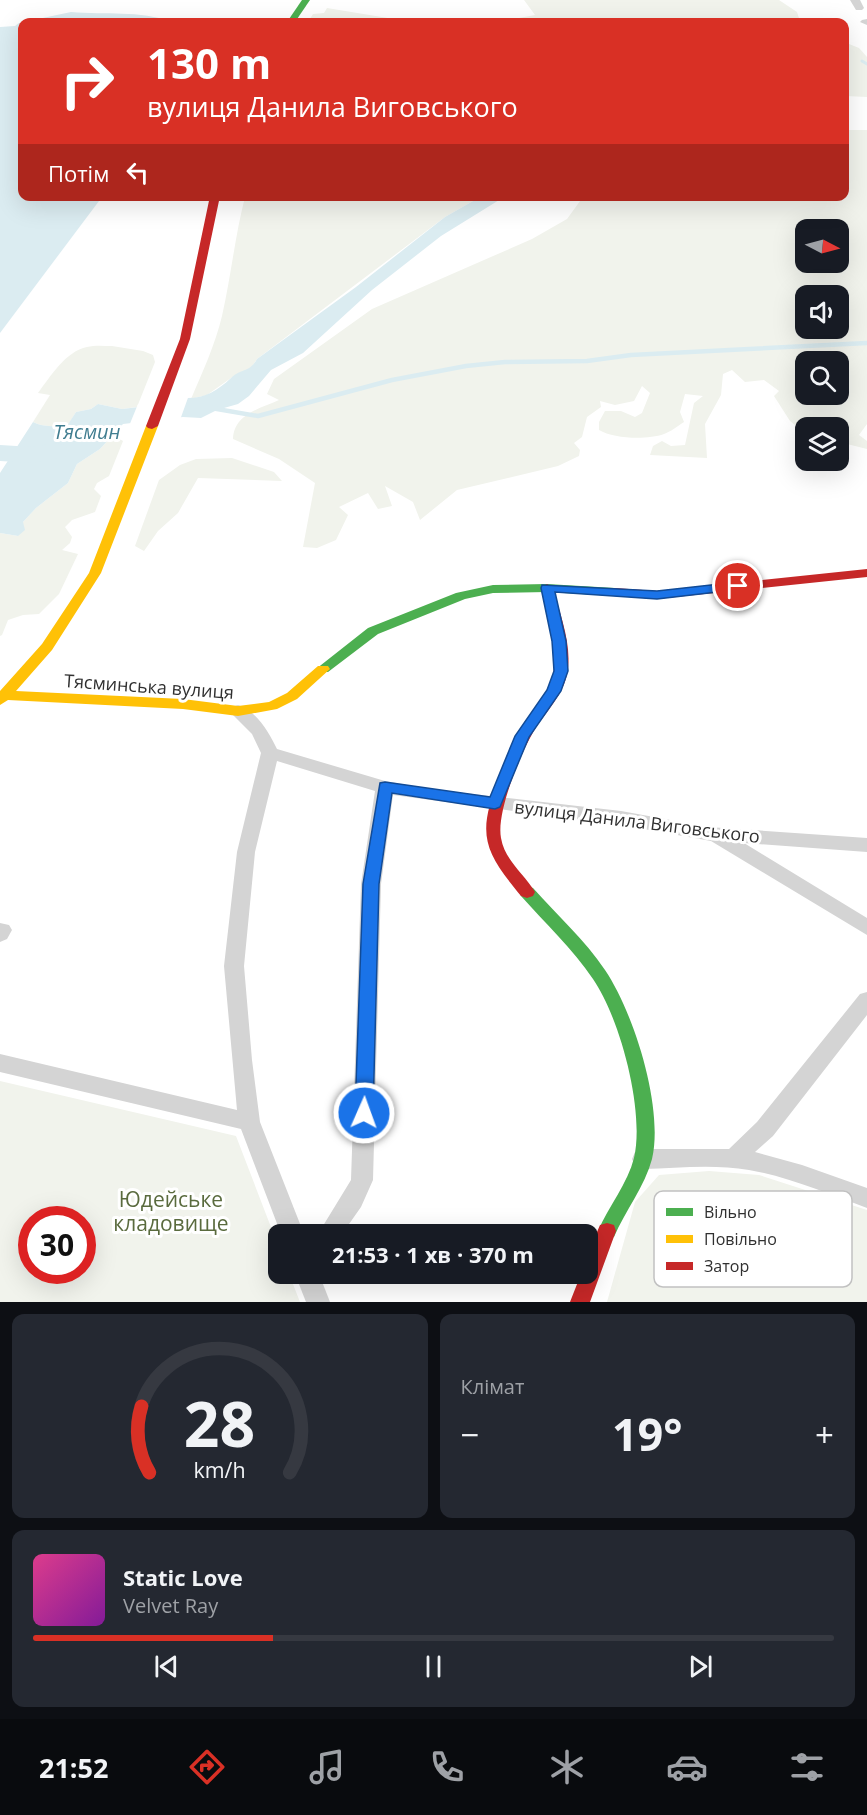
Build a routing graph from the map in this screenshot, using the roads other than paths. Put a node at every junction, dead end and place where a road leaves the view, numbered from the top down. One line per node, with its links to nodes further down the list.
1 (306, 0): 2 (street)
2 (294, 18)
3 (214, 201): 6 (street)
4 (867, 573): 5 (street, Тясминська вулиця)
5 (547, 588): 7 (street, Тясминська вулиця); 12 (street)
6 (3, 698): 8 (street, Тясминська вулиця)
7 (272, 706): 8 (street, Тясминська вулиця); 9 (street)
8 (238, 711): 9 (street)
9 (259, 731): 10 (street)
10 (270, 753): 11 (street, вулиця Данила Виговського); 18 (street)
11 (385, 787): 12 (street, вулиця Данила Виговського); 25 (street)
12 (495, 804): 13 (street, вулиця Данила Виговського); 19 (street)
13 (709, 834): 14 (street, вулиця Данила Виговського); 15 (street)
14 (867, 845)
15 (867, 928)
16 (867, 1000): 20 (street)
17 (0, 1063): 18 (street)
18 (249, 1122): 24 (street)
19 (643, 1159): 20 (street); 28 (street)
20 (732, 1160): 21 (street)
21 (849, 1191)
22 (852, 1192): 23 (street)
23 (867, 1198)
24 (288, 1224)
25 (336, 1224)
26 (311, 1284): 27 (street)
27 (318, 1302)
28 (580, 1302)

